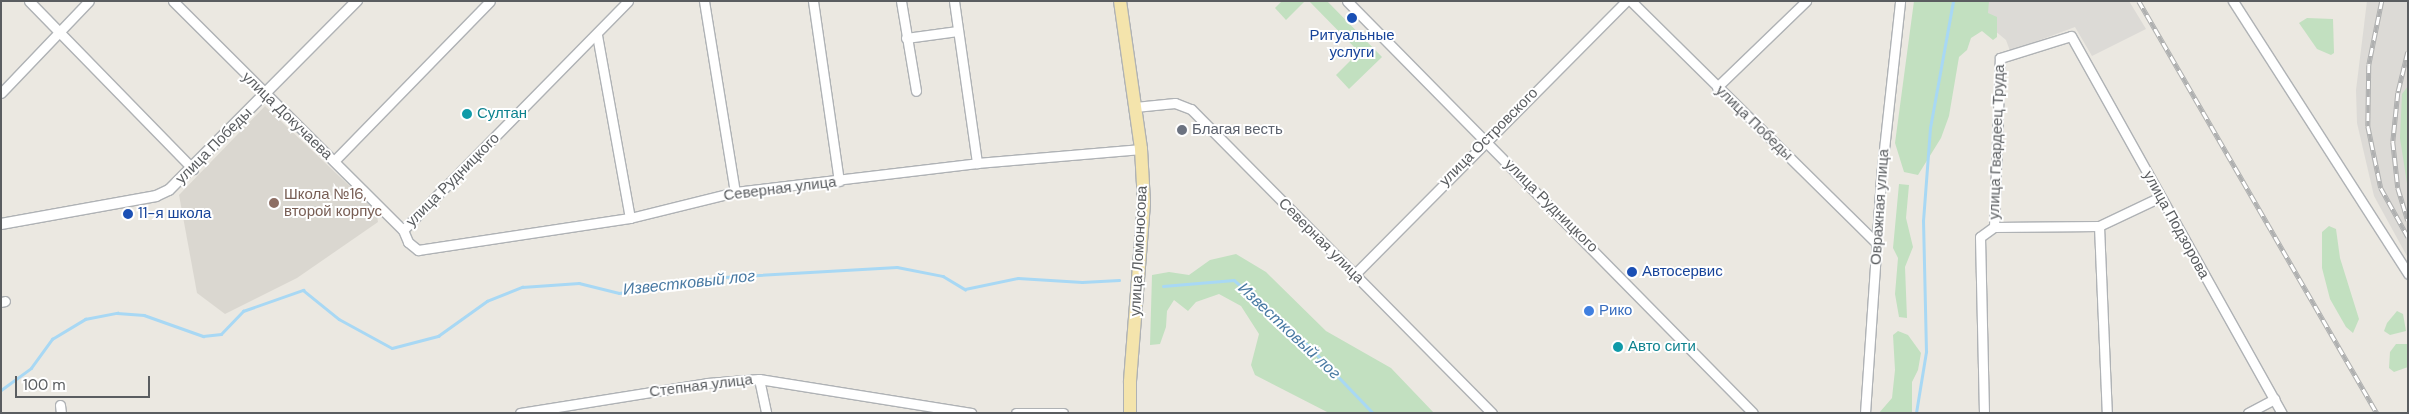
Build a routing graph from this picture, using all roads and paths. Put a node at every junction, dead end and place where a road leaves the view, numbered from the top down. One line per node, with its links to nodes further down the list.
1 (29, 1): 18 (street)
2 (89, 1): 18 (street)
3 (173, 1): 26 (street, улица Докучаева)
4 (357, 1): 26 (street, улица Победы)
5 (490, 1): 30 (street)
6 (628, 1): 20 (street, улица Рудницкого)
7 (704, 1): 34 (street)
8 (813, 1): 33 (street)
9 (901, 1): 22 (street)
10 (954, 1): 19 (street)
11 (1120, 1): 27 (main road, улица Ломоносова)
12 (1348, 1): 28 (street, улица Рудницкого)
13 (1626, 1): 28 (street, улица Островского)
14 (1631, 1): 23 (street, улица Победы)
15 (1806, 1): 23 (street)
16 (1900, 1): 41 (street, Овражная улица)
17 (2233, 1): 43 (street)
18 (59, 31): 25 (street); 32 (street)
19 (958, 31): 22 (street); 31 (street)
20 (597, 35): 36 (street); 40 (street, улица Рудницкого)
21 (2071, 36): 35 (street, улица Подзорова); 39 (street, улица Гвардеец Труда)
22 (906, 38): 24 (street)
23 (1717, 87): 41 (street, улица Победы)
24 (916, 92)
25 (1, 93)
26 (264, 95): 30 (street, улица Докучаева); 32 (street, улица Победы)
27 (1135, 106): 29 (main road, улица Ломоносова); 42 (street, Северная улица)
28 (1485, 140): 42 (street, улица Островского); 46 (street, улица Рудницкого)
29 (1141, 149): 31 (street, Северная улица); 52 (main road, улица Ломоносова)
30 (334, 161): 40 (street, улица Докучаева)
31 (977, 163): 33 (street, Северная улица)
32 (192, 169): 37 (street, улица Победы)
33 (839, 181): 34 (street, Северная улица)
34 (734, 192): 36 (street, Северная улица)
35 (2160, 197): 38 (street); 45 (street, улица Подзорова)
36 (630, 218): 40 (street, Северная улица)
37 (1, 224)
38 (2099, 226): 39 (street); 56 (street)
39 (1994, 227): 55 (street, улица Гвардеец Труда)
40 (403, 230)
41 (1877, 244): 54 (street, Овражная улица)
42 (1354, 274): 53 (street, Северная улица)
43 (2408, 274)
44 (759, 379): 47 (street, Степная улица); 48 (street); 49 (street, Степная улица)
45 (2274, 399): 57 (street); 58 (street, улица Подзорова)
46 (1749, 411)
47 (520, 413)
48 (766, 413)
49 (971, 413)
50 (1016, 413): 51 (street)
51 (1063, 413)
52 (1130, 413)
53 (1492, 413)
54 (1865, 413)
55 (1984, 413)
56 (2107, 413)
57 (2248, 413)
58 (2282, 413)

